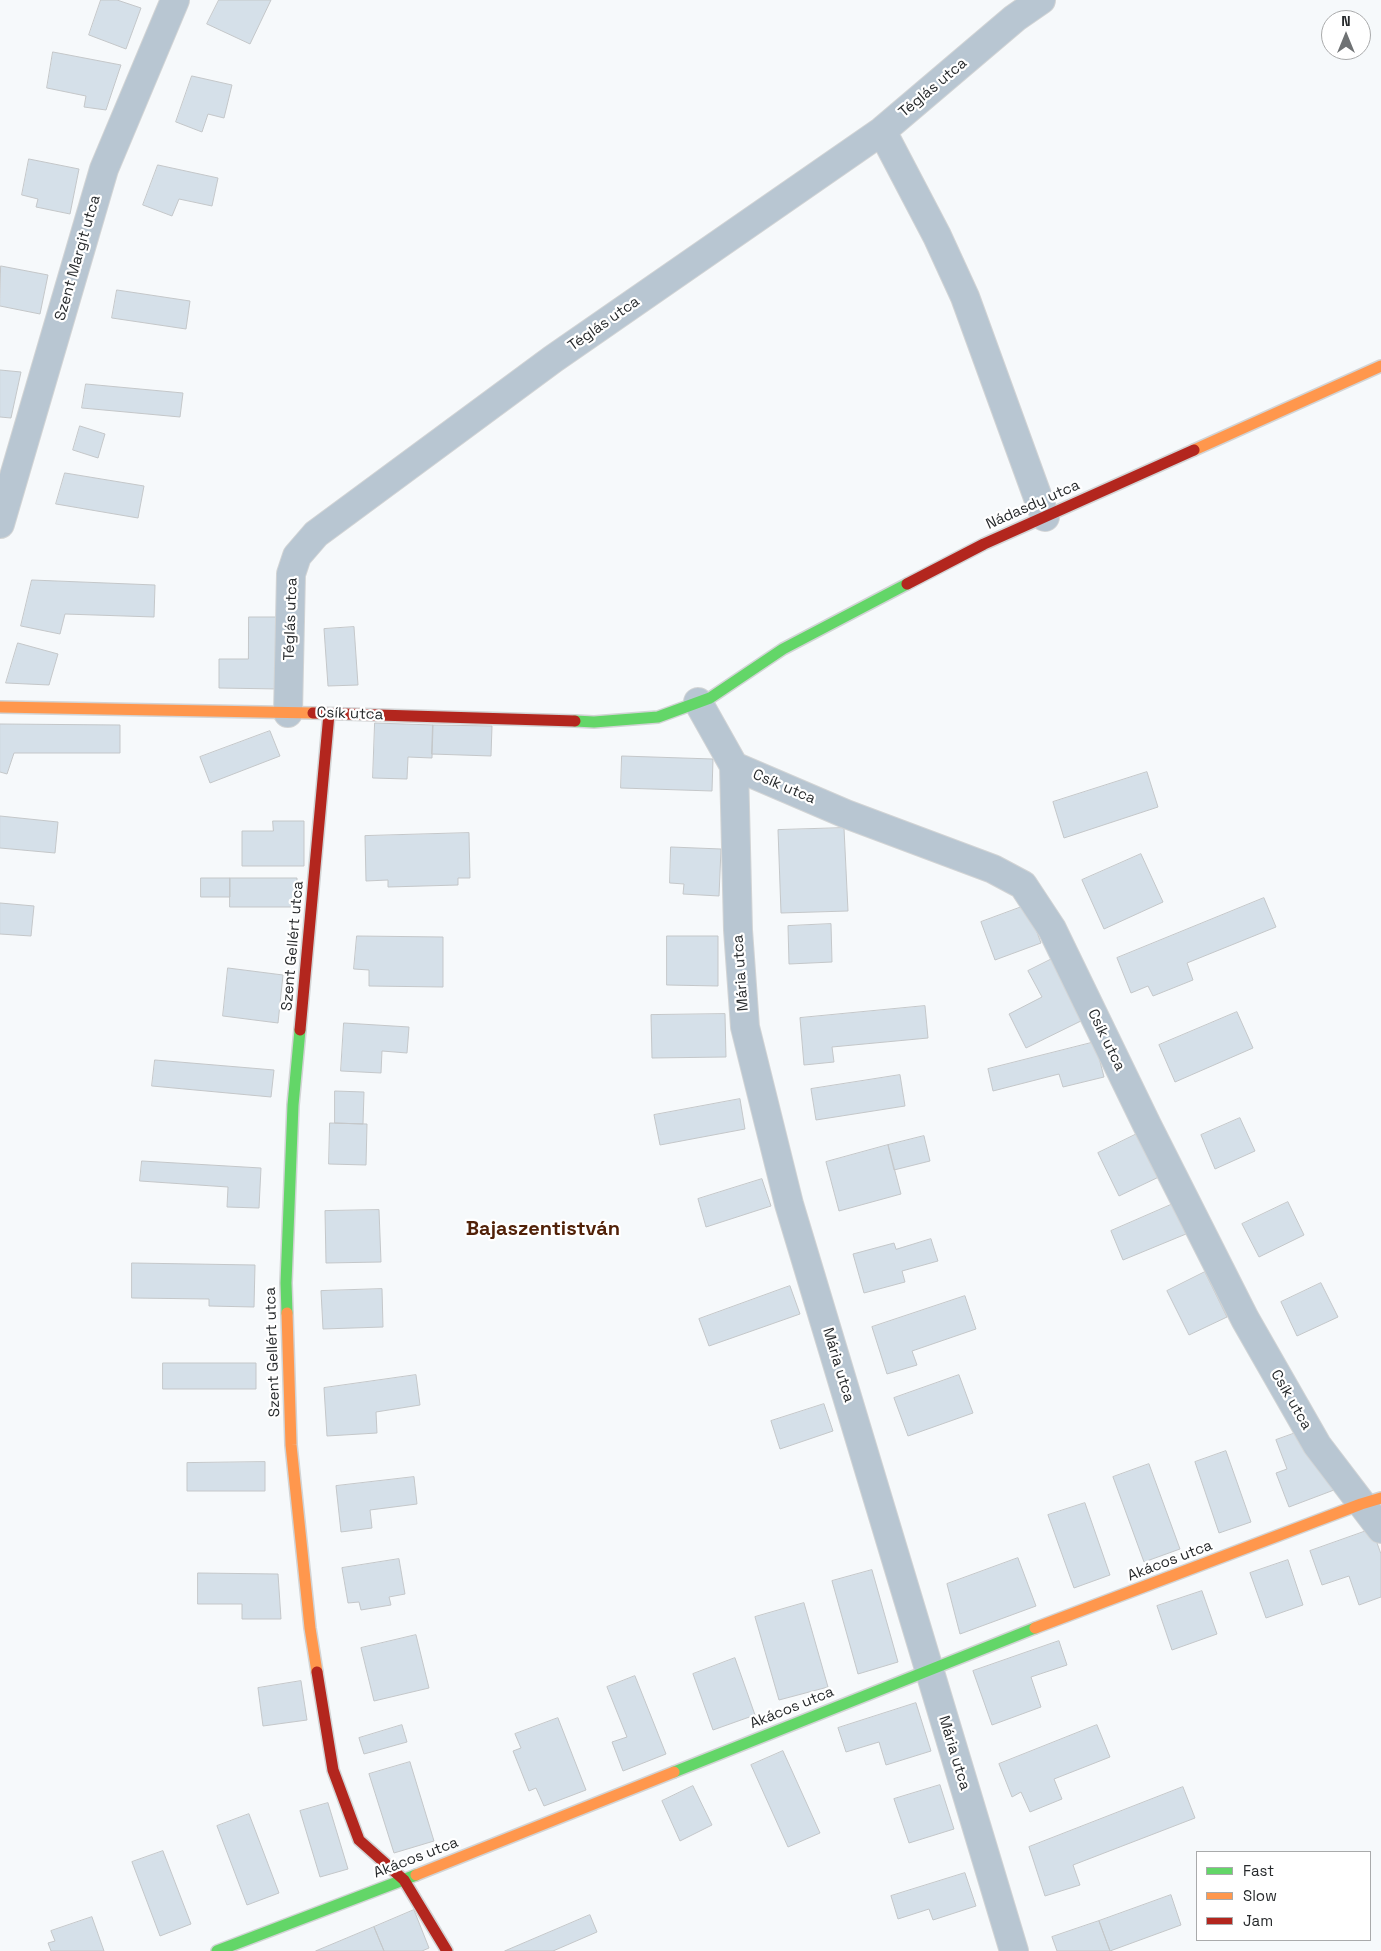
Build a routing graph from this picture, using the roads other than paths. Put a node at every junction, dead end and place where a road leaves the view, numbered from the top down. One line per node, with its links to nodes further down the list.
1 (175, 0): 7 (street, Szent Margit utca)
2 (1041, 0): 3 (street, Téglás utca)
3 (1013, 9): 4 (street, Téglás utca)
4 (882, 131): 6 (street); 10 (street, Téglás utca)
5 (1381, 366): 6 (street, Nádasdy utca)
6 (1045, 516): 8 (street, Nádasdy utca)
7 (0, 524)
8 (704, 700): 11 (street, Csík utca); 12 (street, Csík utca)
9 (0, 707): 10 (street, Csík utca)
10 (288, 713): 11 (street, Csík utca)
11 (329, 714): 16 (street, Szent Gellért utca)
12 (734, 766): 13 (street, Csík utca); 15 (street, Mária utca)
13 (1371, 1501): 14 (street, Csík utca); 15 (street, Akácos utca)
14 (1381, 1529)
15 (928, 1669): 16 (street, Akácos utca); 19 (street, Mária utca)
16 (404, 1880): 17 (street, Akácos utca); 18 (street, Szent Gellért utca)
17 (217, 1951)
18 (447, 1951)
19 (1014, 1951)

